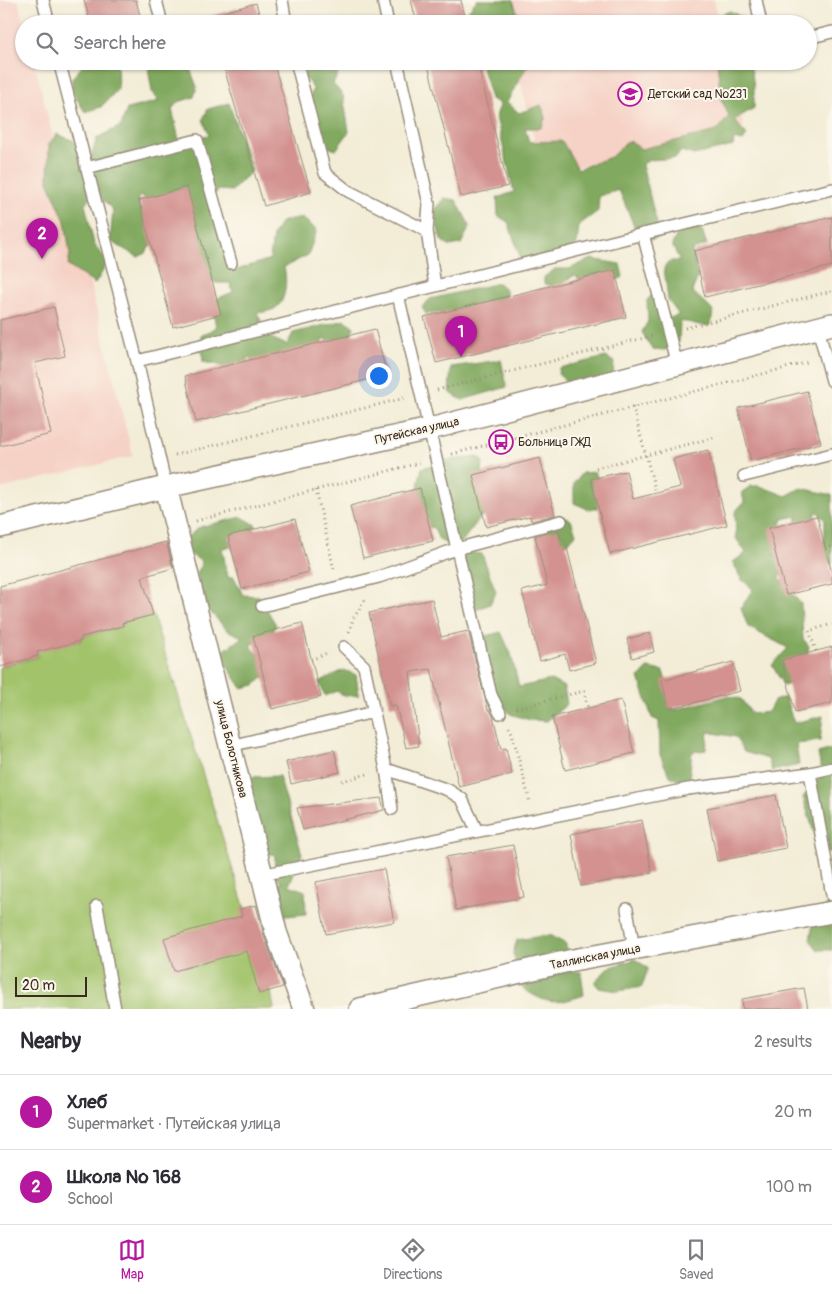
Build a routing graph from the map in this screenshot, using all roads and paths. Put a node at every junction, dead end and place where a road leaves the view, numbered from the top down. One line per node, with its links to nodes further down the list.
1 (43, 0): 6 (lane)
2 (156, 0): 7 (lane)
3 (282, 0): 8 (lane)
4 (383, 0): 9 (lane)
5 (756, 0): 10 (lane)
6 (47, 15)
7 (160, 15)
8 (284, 15)
9 (386, 15)
10 (759, 15)
11 (832, 32): 12 (lane)
12 (817, 36)
13 (61, 70): 16 (lane)
14 (298, 70): 18 (lane)
15 (399, 70): 18 (lane)
16 (86, 168): 20 (lane); 27 (lane)
17 (832, 189): 19 (lane)
18 (427, 231): 21 (lane)
19 (643, 234): 21 (lane); 25 (lane)
20 (231, 263)
21 (435, 286): 23 (lane)
22 (832, 291): 25 (path)
23 (398, 295): 27 (lane); 31 (lane)
24 (825, 326): 26 (lane); 28 (street, Путейская улица)
25 (668, 332): 28 (lane); 31 (path)
26 (826, 357): 29 (lane); 30 (path)
27 (137, 361): 37 (lane)
28 (677, 365): 33 (street, Путейская улица)
29 (832, 381)
30 (705, 388)
31 (421, 394): 33 (lane); 37 (path)
32 (633, 407): 35 (path)
33 (430, 429): 40 (street, Путейская улица); 47 (lane)
34 (716, 437): 35 (path)
35 (646, 454): 38 (path); 42 (path)
36 (832, 454): 39 (lane)
37 (160, 458): 40 (lane)
38 (596, 468)
39 (744, 476)
40 (166, 487): 44 (street, Путейская улица); 57 (street, улица Болотникова)
41 (316, 490): 49 (path)
42 (656, 493)
43 (561, 521): 47 (lane)
44 (0, 527)
45 (832, 546): 46 (path)
46 (825, 548)
47 (456, 550): 48 (lane); 56 (lane)
48 (379, 577): 49 (lane); 52 (path)
49 (338, 587): 50 (lane)
50 (262, 606)
51 (832, 624): 53 (path)
52 (344, 647): 55 (lane)
53 (816, 651)
54 (588, 708): 56 (path)
55 (374, 712): 57 (lane); 59 (lane)
56 (500, 713): 63 (path)
57 (230, 746): 65 (street, улица Болотникова)
58 (832, 768): 60 (lane)
59 (386, 769): 61 (path); 62 (lane); 64 (lane)
60 (810, 773): 63 (lane); 66 (lane)
61 (342, 782)
62 (392, 809)
63 (534, 820): 64 (lane)
64 (477, 831): 65 (lane)
65 (261, 874): 72 (street, улица Болотникова)
66 (832, 895)
67 (97, 906): 71 (lane)
68 (626, 909): 70 (lane)
69 (832, 912): 70 (street, Таллинская улица)
70 (634, 949): 73 (street, Таллинская улица)
71 (115, 1009)
72 (304, 1009)
73 (360, 1009)

